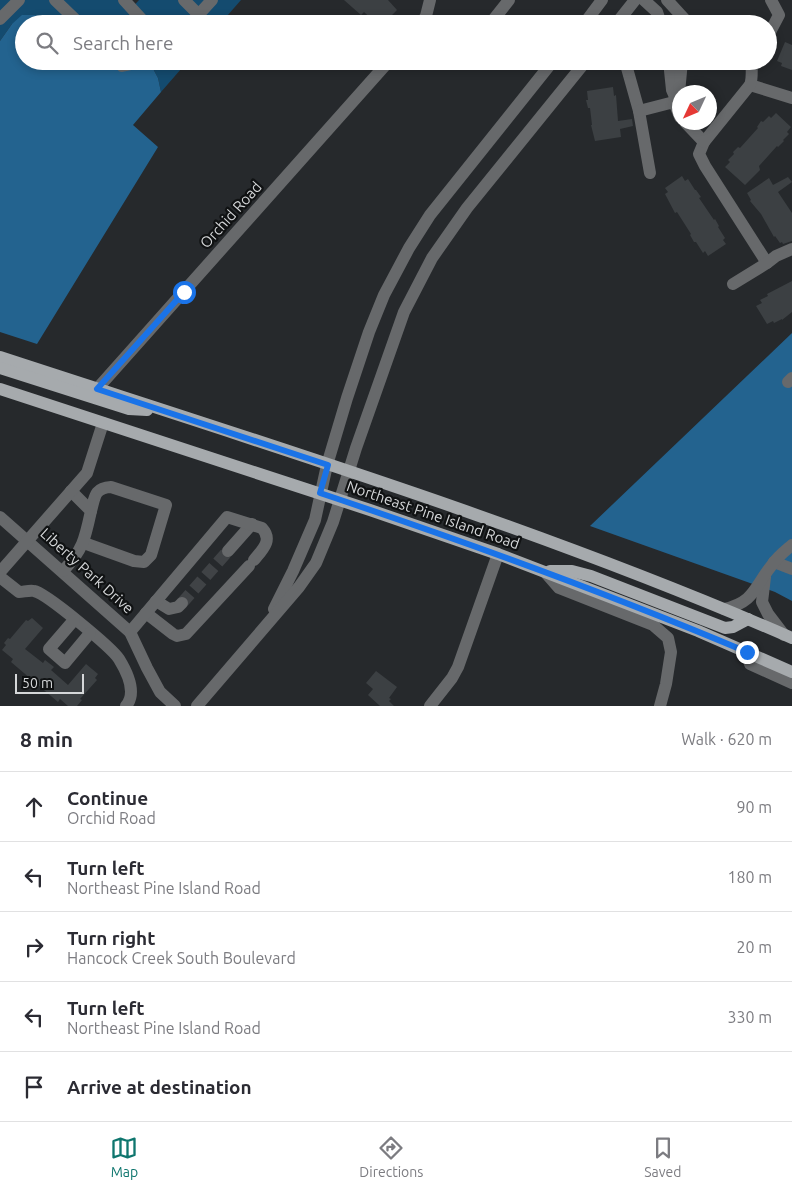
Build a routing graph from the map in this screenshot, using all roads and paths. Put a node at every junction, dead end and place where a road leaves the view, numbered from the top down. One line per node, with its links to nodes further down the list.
1 (19, 0): 23 (street)
2 (56, 0): 13 (street)
3 (124, 0): 14 (street)
4 (184, 0): 15 (street)
5 (212, 0): 16 (street)
6 (430, 0): 17 (street)
7 (510, 0): 18 (street)
8 (602, 0): 19 (street)
9 (635, 0): 20 (street)
10 (644, 0): 21 (street)
11 (667, 0): 22 (street)
12 (771, 0): 24 (street)
13 (71, 15)
14 (138, 15)
15 (192, 15)
16 (198, 15)
17 (426, 15)
18 (498, 15)
19 (591, 15)
20 (623, 15)
21 (658, 15)
22 (681, 15)
23 (0, 19)
24 (777, 19)
25 (380, 70): 45 (street, Orchid Road)
26 (546, 70): 48 (street)
27 (579, 70): 49 (street)
28 (628, 70): 35 (street)
29 (675, 70): 31 (street)
30 (751, 70): 32 (street)
31 (673, 85)
32 (750, 85): 33 (street); 37 (street)
33 (792, 98)
34 (672, 100): 35 (street)
35 (639, 111): 38 (street)
36 (693, 130): 37 (street)
37 (704, 142): 40 (street)
38 (650, 173)
39 (792, 249): 40 (street)
40 (767, 263): 41 (street)
41 (733, 284)
42 (0, 357): 45 (main road, Northeast Pine Island Road)
43 (0, 368): 46 (main road, Northeast Pine Island Road)
44 (0, 389): 47 (main road, Northeast Pine Island Road)
45 (97, 389): 46 (main road, Northeast Pine Island Road)
46 (162, 410): 48 (main road, Northeast Pine Island Road)
47 (103, 423): 50 (street); 51 (main road, Northeast Pine Island Road)
48 (328, 465): 49 (main road, Northeast Pine Island Road); 51 (street)
49 (349, 472): 52 (street); 70 (main road, Northeast Pine Island Road)
50 (71, 491): 53 (street); 56 (street)
51 (320, 493): 52 (main road, Northeast Pine Island Road); 74 (street)
52 (340, 500): 60 (main road, Northeast Pine Island Road); 74 (street)
53 (91, 511): 57 (street); 57 (street)
54 (0, 517): 56 (street, Liberty Park Drive)
55 (252, 524): 59 (street); 68 (street); 71 (street)
56 (28, 540): 63 (street, Liberty Park Drive); 64 (street)
57 (84, 543): 63 (street)
58 (792, 545): 61 (street)
59 (228, 551)
60 (498, 554): 65 (main road, Northeast Pine Island Road); 84 (street)
61 (774, 562): 62 (street); 66 (street)
62 (792, 569)
63 (63, 571): 75 (street, Liberty Park Drive)
64 (0, 572)
65 (545, 572): 73 (main road); 78 (main road, Northeast Pine Island Road); 85 (street)
66 (765, 574): 70 (street); 73 (street); 77 (street)
67 (0, 577): 72 (street)
68 (156, 601): 69 (street); 71 (street)
69 (182, 603)
70 (724, 609): 73 (main road, Northeast Pine Island Road)
71 (146, 613): 75 (street)
72 (74, 620): 76 (street); 76 (street)
73 (748, 620): 77 (main road, Northeast Pine Island Road)
74 (264, 627): 83 (street)
75 (130, 632): 82 (street, Liberty Park Drive)
76 (90, 633): 81 (street)
77 (788, 636)
78 (747, 652): 79 (main road, Northeast Pine Island Road); 80 (street)
79 (792, 672)
80 (792, 683)
81 (126, 706)
82 (175, 706)
83 (197, 706)
84 (430, 706)
85 (660, 706)

